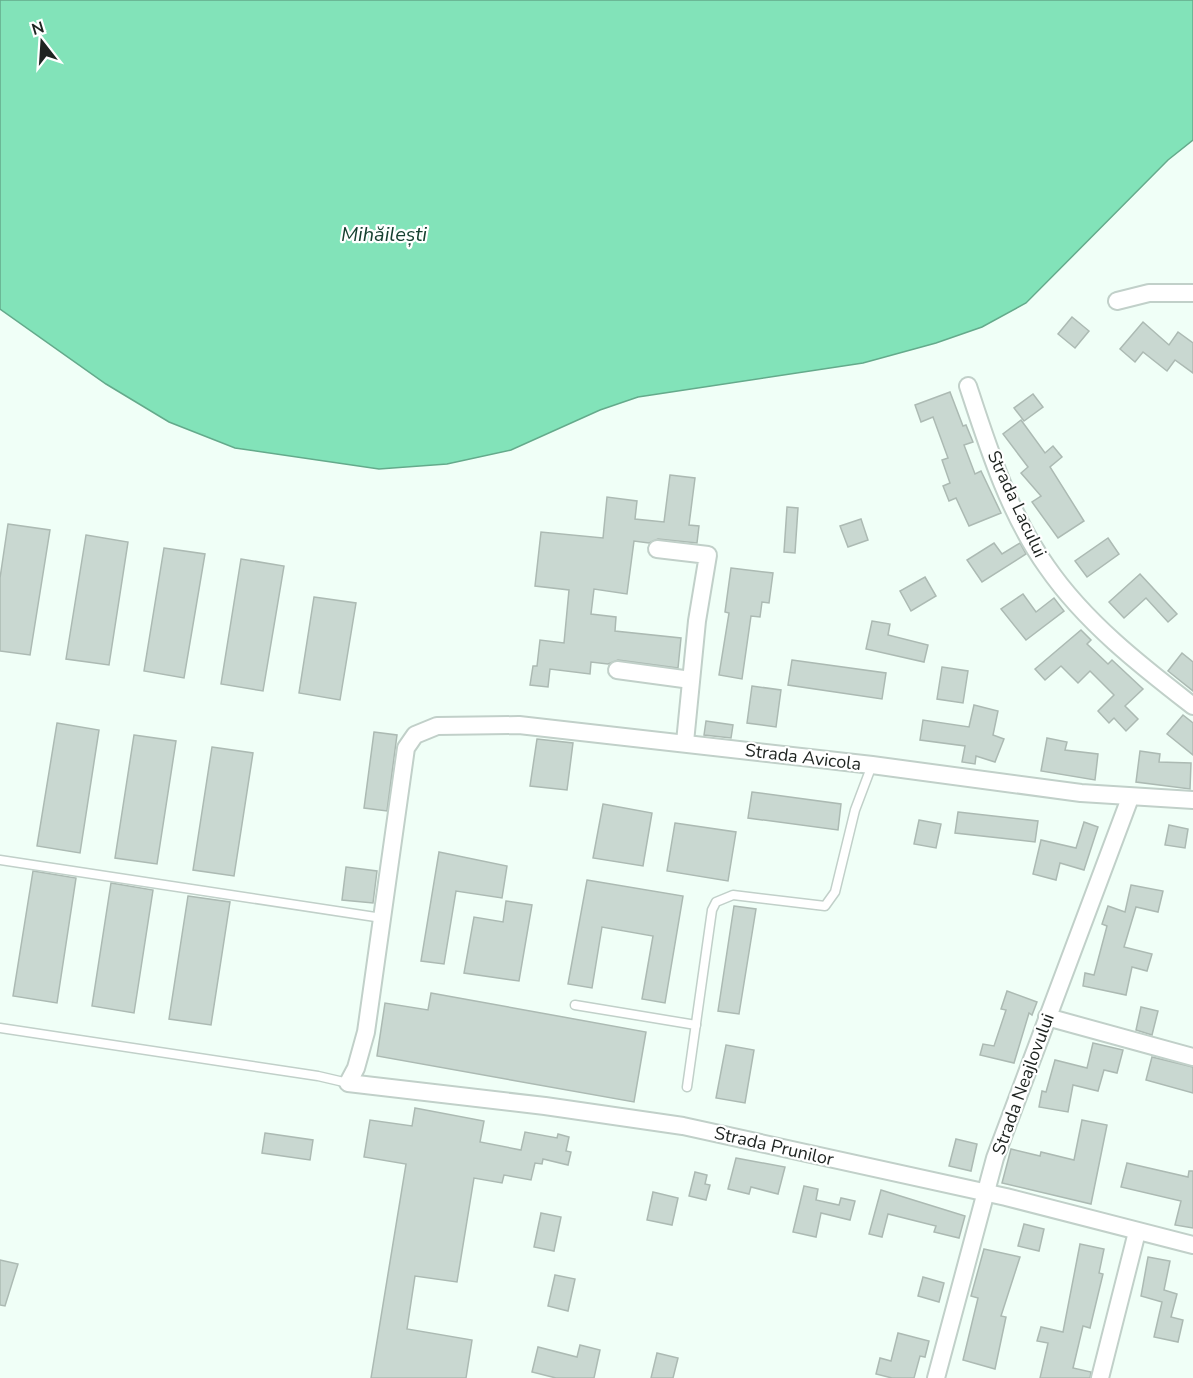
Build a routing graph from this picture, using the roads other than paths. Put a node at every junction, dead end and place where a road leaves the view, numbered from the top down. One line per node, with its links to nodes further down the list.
1 (1193, 293): 2 (street)
2 (1117, 300)
3 (968, 386): 7 (street, Strada Lacului)
4 (657, 549): 6 (street)
5 (617, 670): 6 (street)
6 (691, 680): 8 (street)
7 (1193, 706)
8 (685, 742): 9 (street, Strada Avicola); 13 (street, Strada Avicola)
9 (872, 765): 10 (street, Strada Avicola); 16 (lane)
10 (1130, 798): 11 (street, Strada Avicola); 15 (street, Strada Neajlovului)
11 (1193, 800)
12 (0, 860): 13 (lane)
13 (382, 918): 19 (street)
14 (575, 1005): 16 (lane)
15 (1047, 1017): 18 (street); 21 (street, Strada Neajlovului)
16 (696, 1024): 20 (lane)
17 (0, 1028): 19 (lane)
18 (1193, 1056)
19 (348, 1083): 21 (street, Strada Prunilor)
20 (687, 1087)
21 (986, 1193): 22 (street, Strada Prunilor); 24 (street, Strada Neajlovului)
22 (1137, 1232): 23 (street, Strada Prunilor); 25 (street)
23 (1193, 1245)
24 (936, 1378)
25 (1100, 1378)

